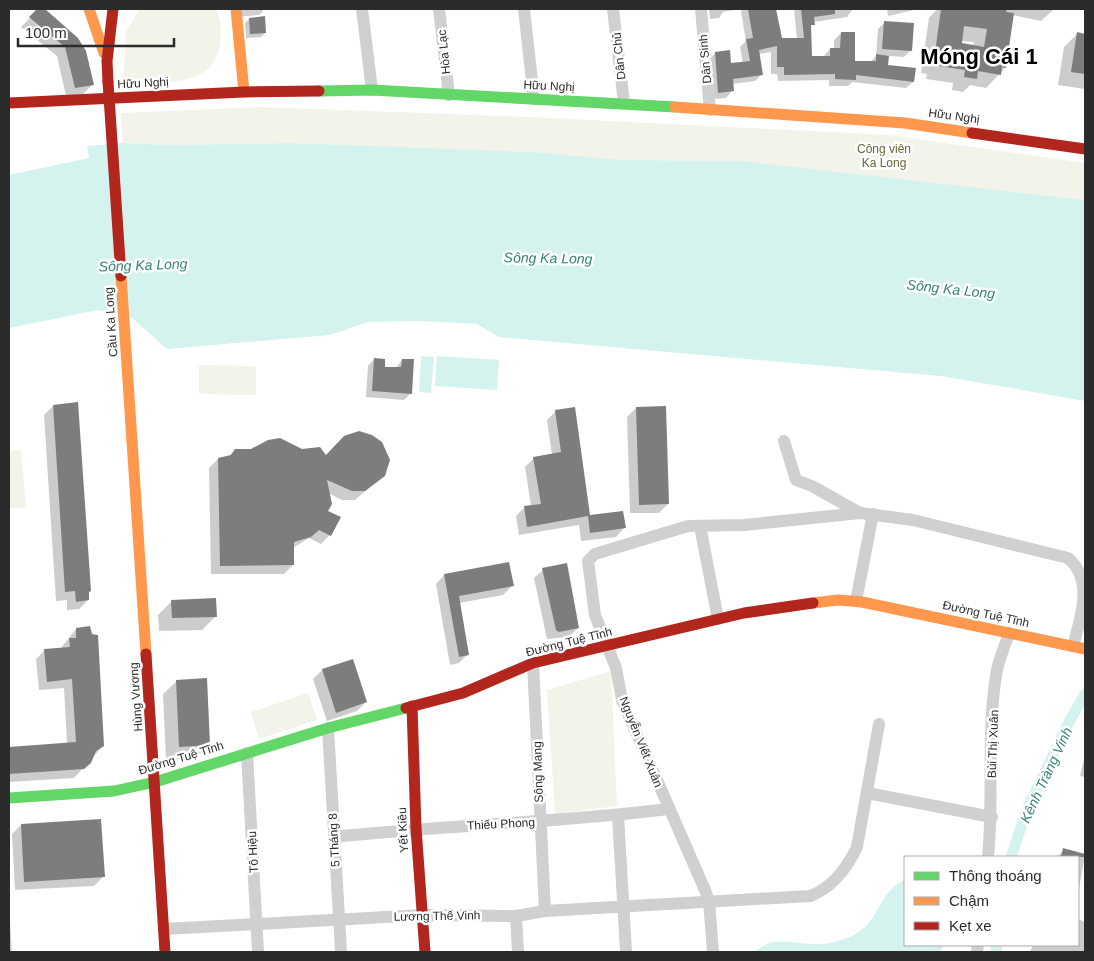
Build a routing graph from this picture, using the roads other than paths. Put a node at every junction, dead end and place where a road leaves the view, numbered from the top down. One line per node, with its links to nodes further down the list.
1 (89, 9): 10 (street)
2 (113, 9): 10 (street)
3 (257, 9): 9 (street)
4 (362, 9): 11 (street)
5 (439, 9): 13 (street, Hòa Lạc)
6 (524, 9): 14 (street)
7 (613, 9): 16 (street, Dân Chủ)
8 (701, 9): 17 (street, Dân Sinh)
9 (236, 10): 12 (street)
10 (107, 61): 19 (street, Cầu Ka Long, bridge)
11 (372, 90): 12 (street, Hữu Nghị); 13 (street, Hữu Nghị)
12 (244, 92): 15 (street, Hữu Nghị)
13 (449, 95): 14 (street, Hữu Nghị)
14 (534, 99): 16 (street, Hữu Nghị)
15 (9, 103)
16 (624, 104): 17 (street, Hữu Nghị)
17 (710, 110): 18 (street, Hữu Nghị)
18 (1085, 149)
19 (132, 441): 34 (street, Hùng Vương)
20 (784, 441): 21 (street)
21 (860, 513): 22 (street); 23 (street, Nguyễn Viết Xuân)
22 (873, 514): 24 (street); 28 (street)
23 (700, 526): 25 (street); 27 (street, Nguyễn Viết Xuân)
24 (856, 601): 25 (street, Đường Tuệ Tĩnh); 26 (street, Đường Tuệ Tĩnh)
25 (718, 619): 27 (street, Đường Tuệ Tĩnh)
26 (1008, 633): 28 (street, Đường Tuệ Tĩnh); 39 (street, Bùi Thị Xuân)
27 (608, 646): 29 (street, Đường Tuệ Tĩnh); 37 (street, Nguyễn Viết Xuân)
28 (1077, 647)
29 (533, 663): 30 (street, Đường Tuệ Tĩnh); 40 (street, Sông Mang)
30 (412, 706): 32 (street, Đường Tuệ Tĩnh); 41 (street, Yết Kiêu)
31 (879, 724): 35 (street, Lương Thế Vinh)
32 (328, 728): 33 (street, Đường Tuệ Tĩnh); 42 (street, 5 Tháng 8)
33 (247, 753): 34 (street, Đường Tuệ Tĩnh); 50 (street, Tô Hiệu)
34 (155, 782): 36 (street, Đường Tuệ Tĩnh); 51 (street, Hùng Vương)
35 (867, 793): 39 (street); 44 (street, Lương Thế Vinh)
36 (9, 798)
37 (668, 809): 38 (street, Thiếu Phong); 44 (street, Nguyễn Viết Xuân)
38 (618, 815): 40 (street, Thiếu Phong); 45 (street)
39 (992, 817): 43 (street, Bùi Thị Xuân)
40 (540, 822): 41 (street, Thiếu Phong); 46 (street, Sông Mang)
41 (416, 828): 42 (street, Thiếu Phong); 47 (street, Yết Kiêu)
42 (334, 837): 49 (street, 5 Tháng 8)
43 (988, 856)
44 (709, 901): 45 (street, Lương Thế Vinh); 58 (street, Nguyễn Viết Xuân)
45 (622, 906): 46 (street, Lương Thế Vinh); 57 (street)
46 (544, 911): 48 (street, Lương Thế Vinh)
47 (423, 915): 48 (street, Lương Thế Vinh); 49 (street, Lương Thế Vinh); 55 (street, Yết Kiêu)
48 (516, 916): 56 (street)
49 (339, 920): 50 (street, Lương Thế Vinh); 54 (street, 5 Tháng 8)
50 (257, 923): 51 (street, Lương Thế Vinh); 53 (street, Tô Hiệu)
51 (164, 930): 52 (street, Hùng Vương)
52 (165, 952)
53 (258, 952)
54 (341, 952)
55 (425, 952)
56 (518, 952)
57 (626, 952)
58 (713, 952)

